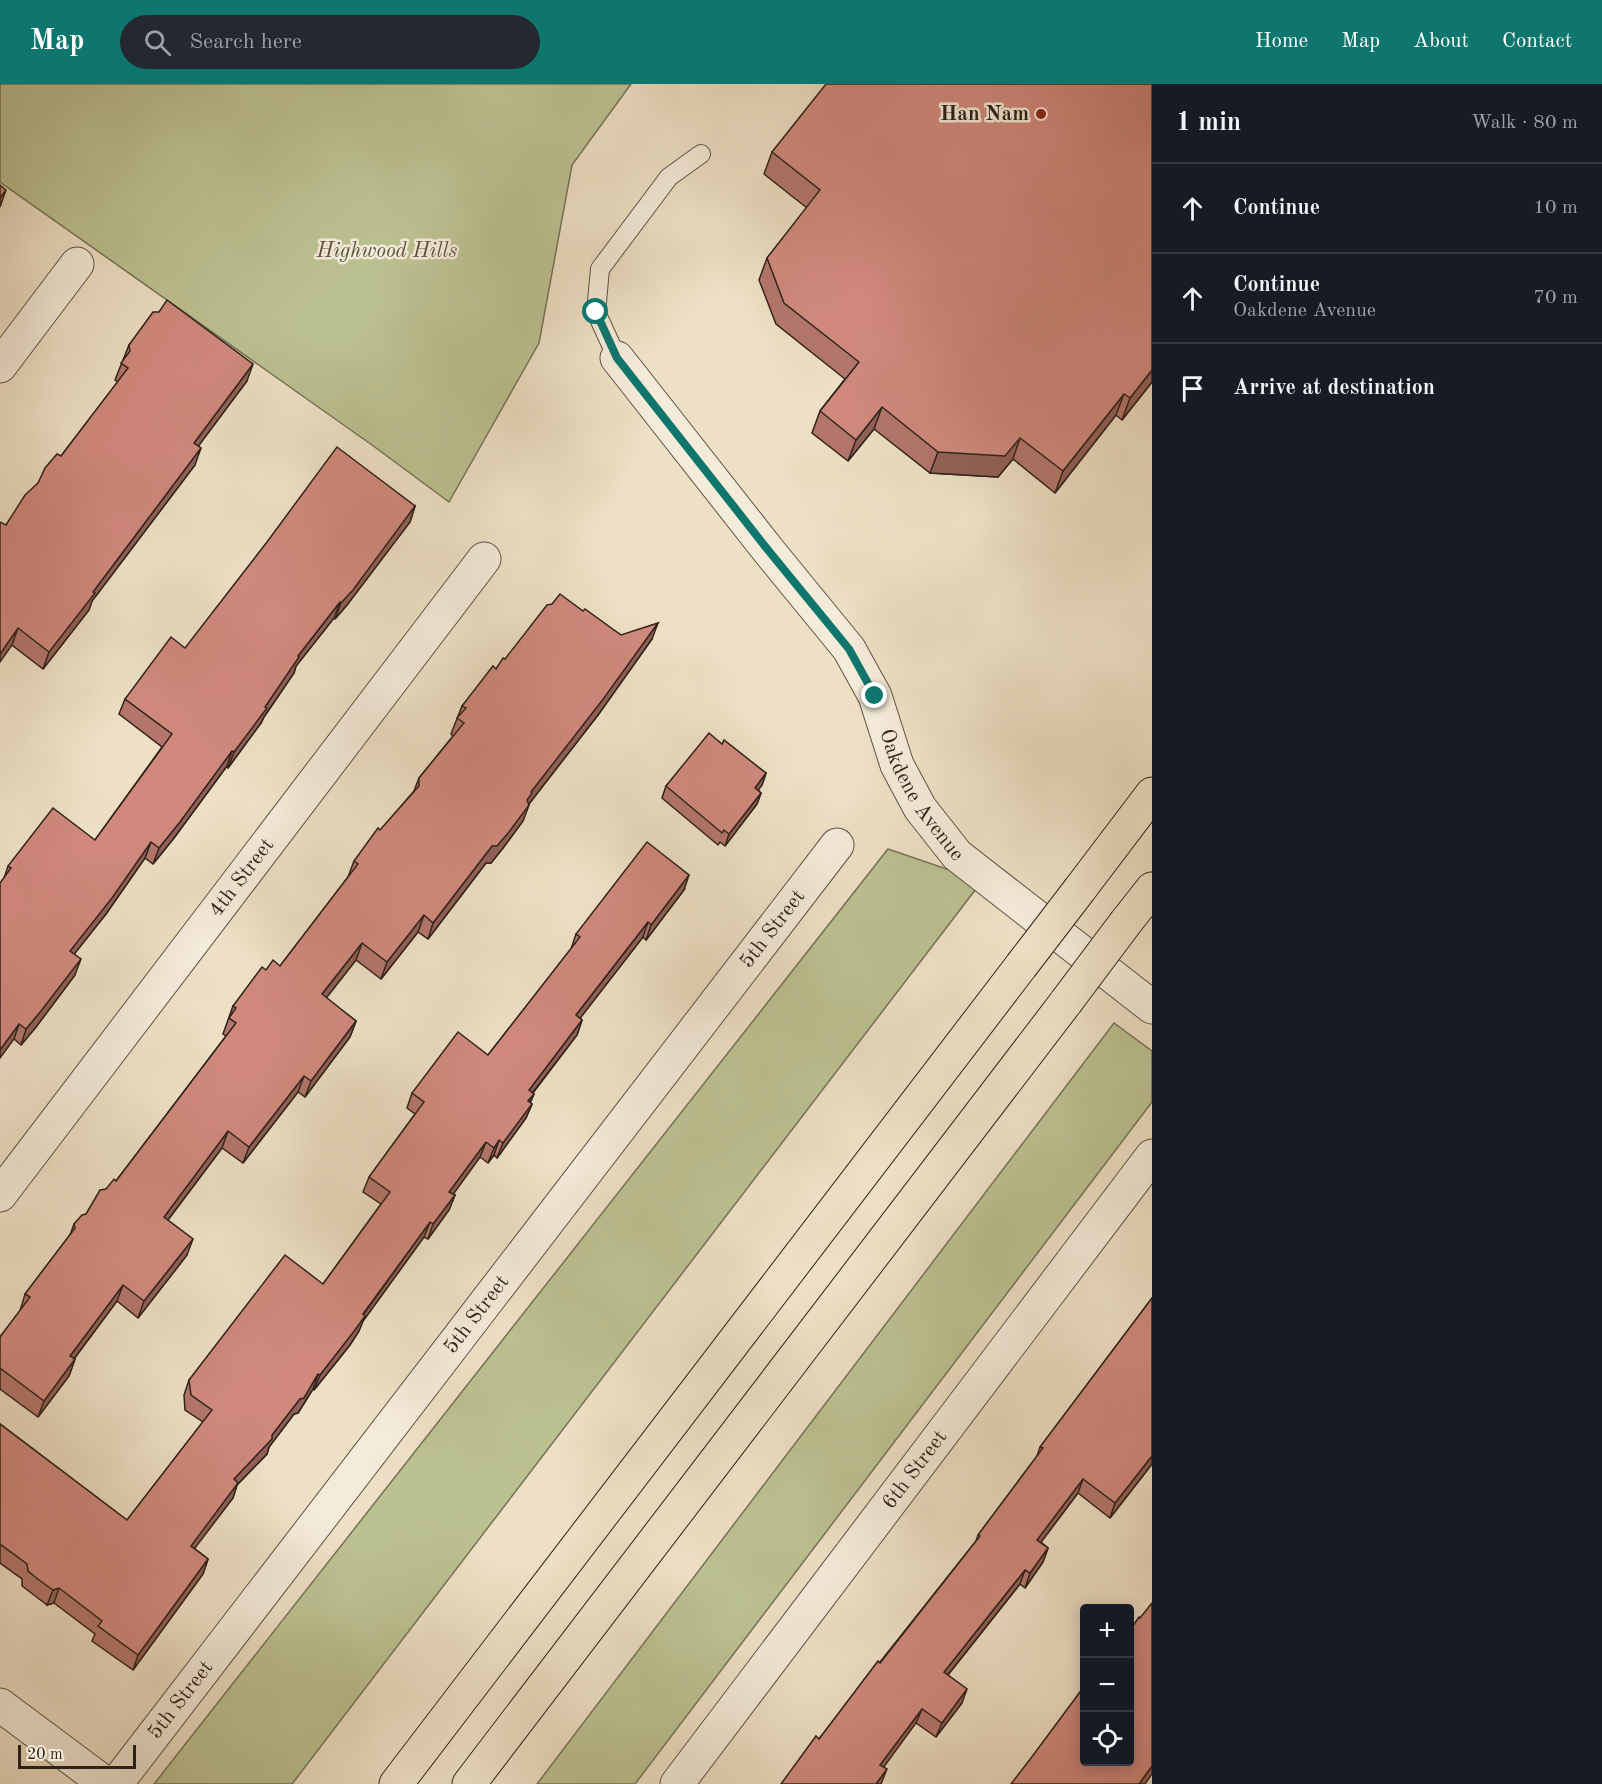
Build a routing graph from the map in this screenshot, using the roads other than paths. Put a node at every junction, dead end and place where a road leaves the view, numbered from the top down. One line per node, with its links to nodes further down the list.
1 (700, 154): 3 (lane)
2 (77, 264): 4 (street)
3 (617, 358): 9 (street, Oakdene Avenue)
4 (0, 366)
5 (484, 559): 11 (street, 4th Street)
6 (1152, 794): 15 (highway, bridge)
7 (837, 845): 14 (street, 5th Street)
8 (1152, 889): 16 (highway, bridge)
9 (1152, 1007)
10 (1152, 1155): 17 (street, 6th Street)
11 (0, 1195)
12 (0, 1705): 13 (street)
13 (106, 1784)
14 (116, 1784)
15 (396, 1784)
16 (469, 1784)
17 (677, 1784)

